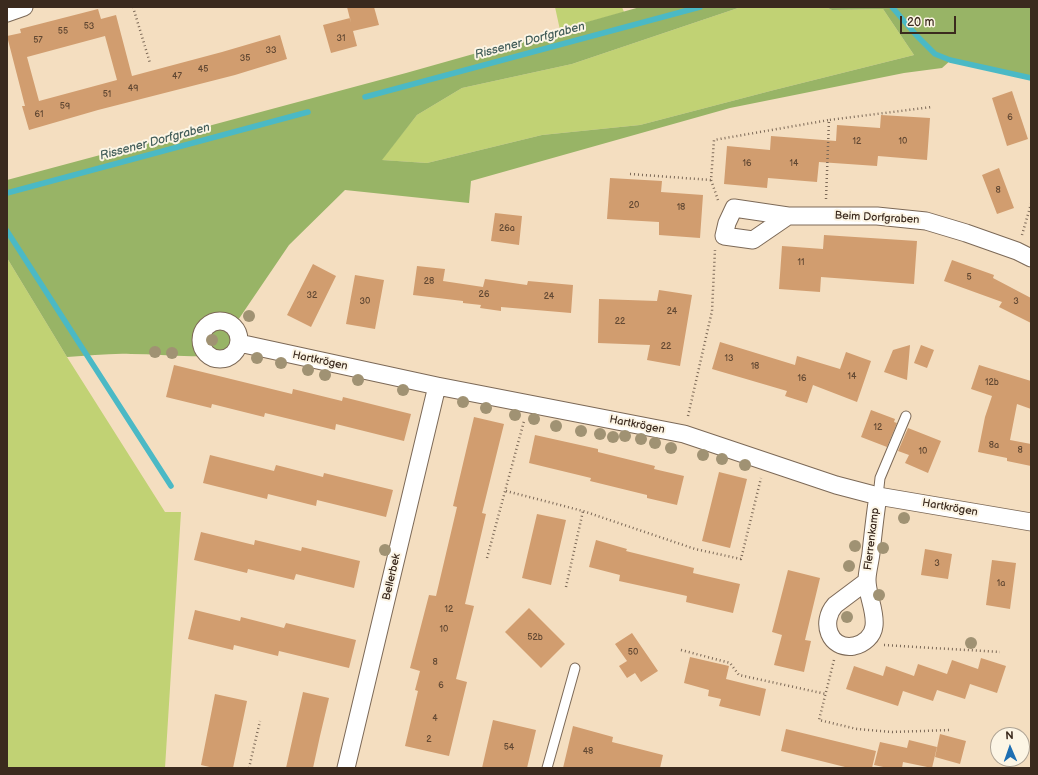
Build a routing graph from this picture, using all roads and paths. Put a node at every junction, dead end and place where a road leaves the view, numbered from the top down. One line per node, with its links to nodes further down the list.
1 (24, 7): 3 (street)
2 (133, 7): 4 (path)
3 (7, 14)
4 (150, 62)
5 (932, 108): 6 (path)
6 (829, 120): 8 (path); 11 (path)
7 (630, 174): 8 (path)
8 (710, 180): 12 (path)
9 (1031, 204): 13 (path)
10 (788, 216): 11 (street, Beim Dorfgraben); 12 (street); 12 (street, Beim Dorfgraben)
11 (825, 216): 13 (street, Beim Dorfgraben)
12 (725, 229): 18 (path)
13 (1024, 255)
14 (239, 343): 15 (street, Hartkrögen)
15 (438, 386): 16 (street, Hartkrögen); 36 (street, Bellerbek)
16 (528, 403): 18 (street, Hartkrögen); 20 (path)
17 (906, 416): 21 (lane)
18 (684, 434): 19 (street, Hartkrögen)
19 (765, 462): 21 (street, Hartkrögen); 22 (path)
20 (506, 491): 22 (path); 24 (path)
21 (878, 496): 23 (street, Hartkrögen); 25 (street, Flerrenkamp)
22 (583, 512): 26 (path)
23 (1031, 522)
24 (487, 558)
25 (867, 581): 27 (street, Flerrenkamp); 28 (street, Flerrenkamp)
26 (566, 587)
27 (838, 643): 28 (street); 32 (path)
28 (860, 644): 30 (path)
29 (681, 650): 32 (path)
30 (1000, 652)
31 (575, 668): 37 (lane)
32 (826, 694): 34 (path)
33 (260, 721): 35 (path)
34 (951, 730)
35 (250, 768)
36 (346, 768)
37 (547, 768)

